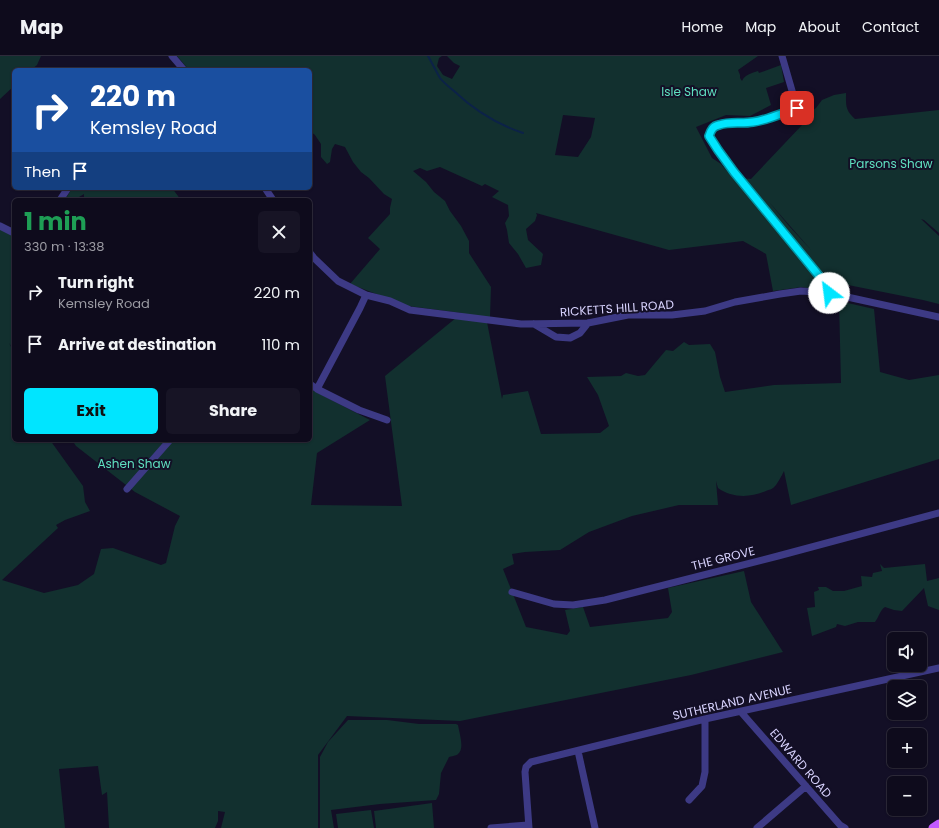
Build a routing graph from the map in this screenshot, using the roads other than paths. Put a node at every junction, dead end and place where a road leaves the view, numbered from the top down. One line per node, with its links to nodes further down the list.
1 (172, 56): 3 (street)
2 (782, 56): 7 (street)
3 (181, 68)
4 (0, 226): 5 (street)
5 (12, 231)
6 (312, 256): 8 (street, RICKETTS HILL ROAD)
7 (829, 293): 9 (street, RICKETTS HILL ROAD); 10 (street, RICKETTS HILL ROAD)
8 (366, 295): 11 (street, RICKETTS HILL ROAD); 13 (street)
9 (939, 317)
10 (588, 323): 11 (street, RICKETTS HILL ROAD); 11 (street)
11 (533, 324)
12 (312, 385): 13 (street)
13 (317, 389): 14 (street)
14 (387, 420)
15 (168, 442): 16 (street)
16 (127, 490)
17 (939, 513): 18 (street, THE GROVE)
18 (512, 592)
19 (939, 668): 20 (street, SUTHERLAND AVENUE)
20 (741, 712): 21 (street, SUTHERLAND AVENUE); 23 (street, EDWARD ROAD)
21 (705, 719): 22 (street, SUTHERLAND AVENUE); 24 (street)
22 (578, 751): 26 (street, SUTHERLAND AVENUE); 28 (street)
23 (806, 786): 29 (street); 30 (street, EDWARD ROAD)
24 (689, 800)
25 (939, 824): 31 (main road)
26 (529, 826): 27 (street)
27 (491, 828)
28 (595, 828)
29 (757, 828)
30 (845, 828)
31 (933, 828)

